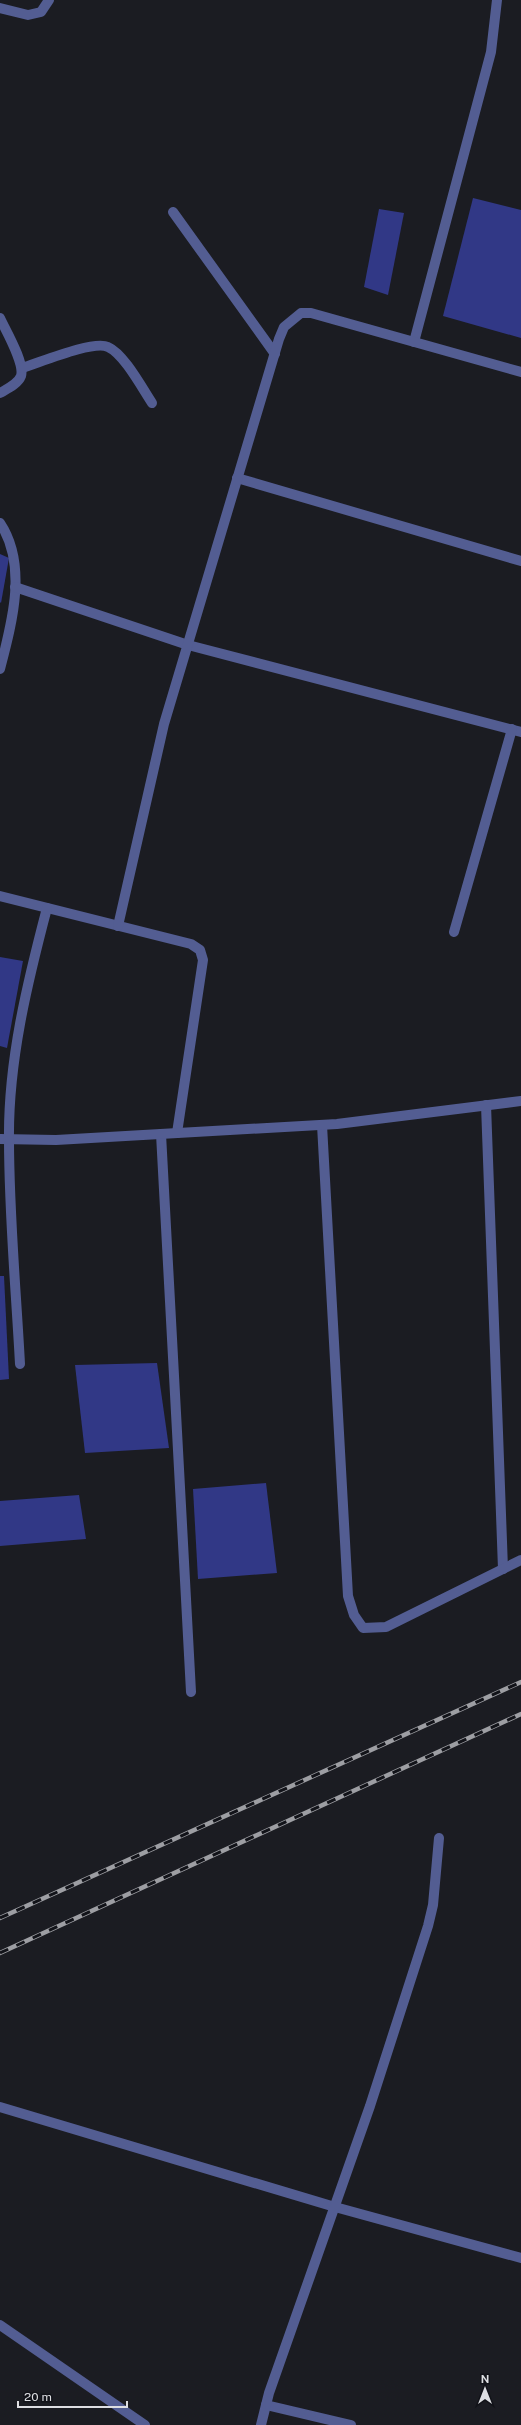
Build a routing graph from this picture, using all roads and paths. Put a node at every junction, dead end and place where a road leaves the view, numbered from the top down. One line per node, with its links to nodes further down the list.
1 (49, 0): 3 (street)
2 (497, 0): 6 (street)
3 (0, 8)
4 (173, 212): 7 (street)
5 (0, 318): 8 (street)
6 (414, 342): 7 (street); 9 (street)
7 (275, 354): 12 (street)
8 (22, 368): 10 (street); 11 (street)
9 (521, 372)
10 (0, 393)
11 (152, 403)
12 (237, 478): 14 (street); 16 (street)
13 (0, 523): 15 (street)
14 (521, 561)
15 (15, 587): 16 (street); 17 (street)
16 (188, 645): 18 (street); 21 (street)
17 (0, 669)
18 (516, 730): 22 (street)
19 (0, 896): 20 (street)
20 (47, 908): 21 (street); 28 (street)
21 (118, 926): 26 (street)
22 (454, 932)
23 (521, 1101): 24 (street)
24 (486, 1106): 25 (street); 31 (street)
25 (322, 1125): 26 (street); 31 (street)
26 (177, 1133): 27 (street)
27 (161, 1134): 28 (street); 32 (street)
28 (4, 1139): 29 (street)
29 (20, 1364)
30 (521, 1560): 31 (street)
31 (503, 1569)
32 (191, 1692)
33 (439, 1838): 35 (street)
34 (0, 2107): 35 (street)
35 (335, 2207): 36 (street); 38 (street)
36 (521, 2258)
37 (0, 2325): 39 (street)
38 (266, 2405): 40 (street); 41 (street)
39 (145, 2425)
40 (261, 2425)
41 (351, 2425)

